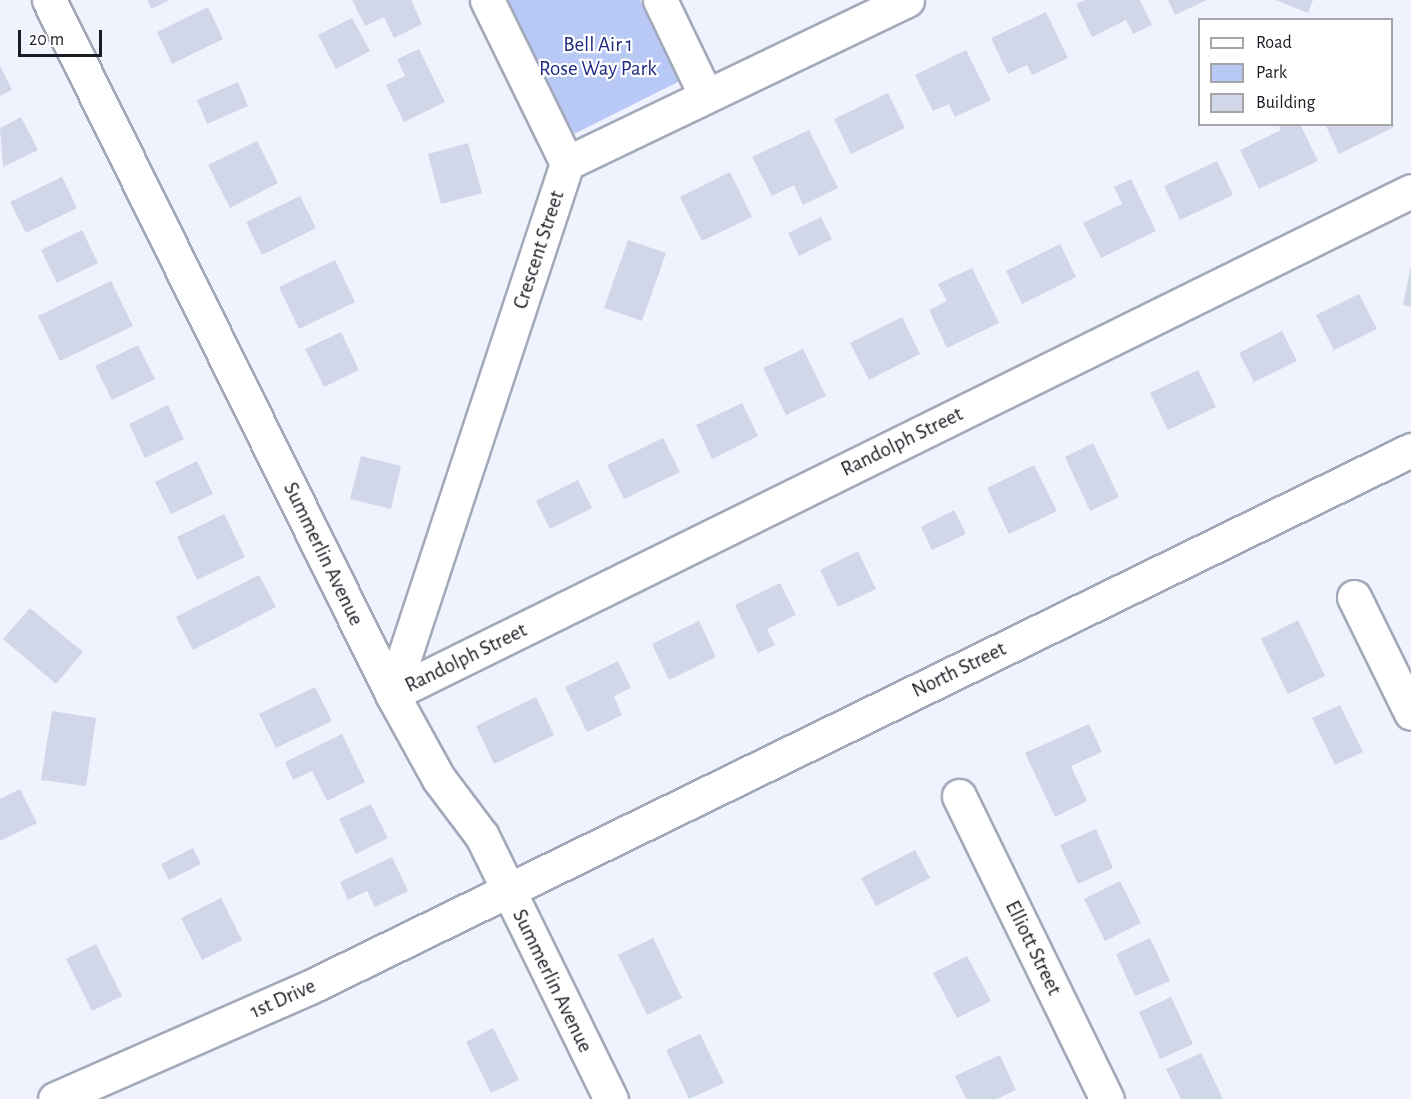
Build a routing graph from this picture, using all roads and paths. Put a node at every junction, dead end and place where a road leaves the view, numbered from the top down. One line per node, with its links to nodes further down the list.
1 (49, 0): 10 (street, Summerlin Avenue)
2 (487, 0): 6 (street)
3 (660, 0): 5 (street)
4 (907, 0): 5 (street, Crescent Street)
5 (706, 96): 6 (street, Crescent Street)
6 (567, 163): 10 (street, Crescent Street)
7 (1411, 191): 10 (street, Randolph Street)
8 (1411, 450): 13 (street, North Street)
9 (1354, 597): 11 (street)
10 (392, 694): 13 (street, Summerlin Avenue)
11 (1411, 713)
12 (959, 796): 16 (street, Elliott Street)
13 (508, 891): 14 (street, 1st Drive); 15 (street, Summerlin Avenue)
14 (55, 1099)
15 (611, 1099)
16 (1107, 1099)

